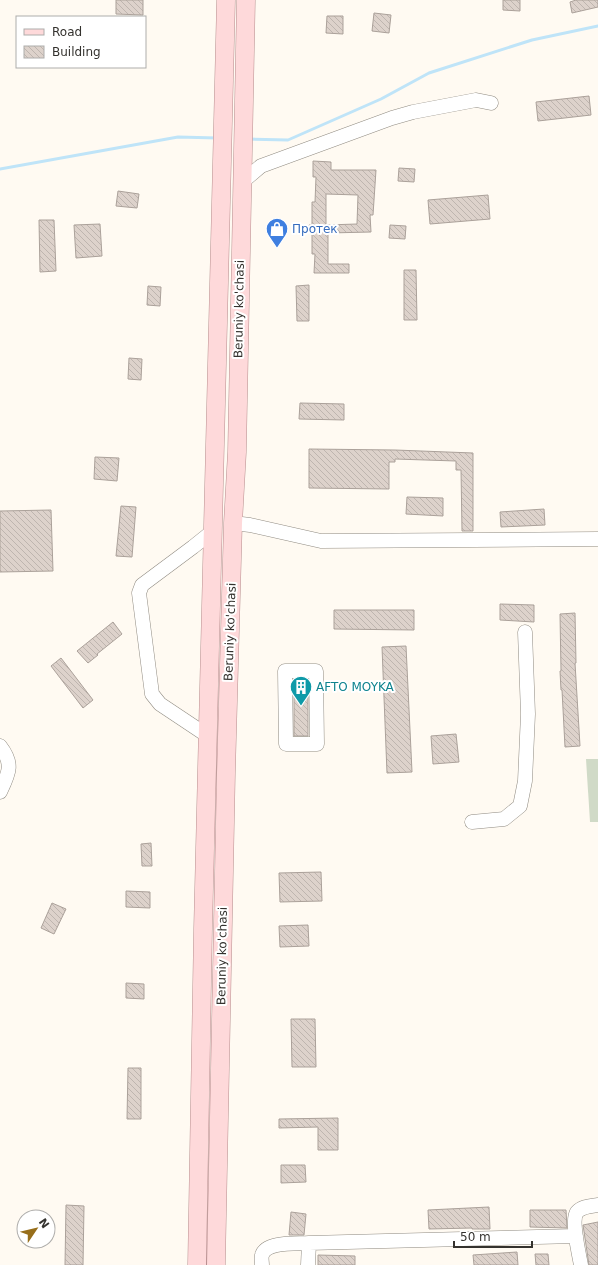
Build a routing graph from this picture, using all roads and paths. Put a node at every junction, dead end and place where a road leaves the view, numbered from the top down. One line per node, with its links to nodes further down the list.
1 (226, 0): 5 (main road, Beruniy ko'chasi)
2 (246, 0): 4 (main road, Beruniy ko'chasi)
3 (491, 103): 4 (street)
4 (241, 178): 6 (main road, Beruniy ko'chasi)
5 (219, 292): 6 (main road); 8 (main road, Beruniy ko'chasi)
6 (240, 292): 7 (main road, Beruniy ko'chasi)
7 (233, 523): 9 (street); 15 (main road, Beruniy ko'chasi)
8 (213, 531): 12 (main road, Beruniy ko'chasi); 12 (street)
9 (598, 539)
10 (525, 632): 17 (street)
11 (316, 671): 11 (street)
12 (208, 736): 14 (main road, Beruniy ko'chasi)
13 (0, 746): 16 (street)
14 (207, 773): 15 (main road); 21 (main road, Beruniy ko'chasi)
15 (226, 773): 22 (main road, Beruniy ko'chasi)
16 (0, 792)
17 (472, 822)
18 (598, 1205): 19 (street)
19 (576, 1236): 20 (street); 25 (street)
20 (309, 1243): 23 (street); 24 (street)
21 (197, 1265)
22 (216, 1265)
23 (262, 1265)
24 (308, 1265)
25 (581, 1265)

